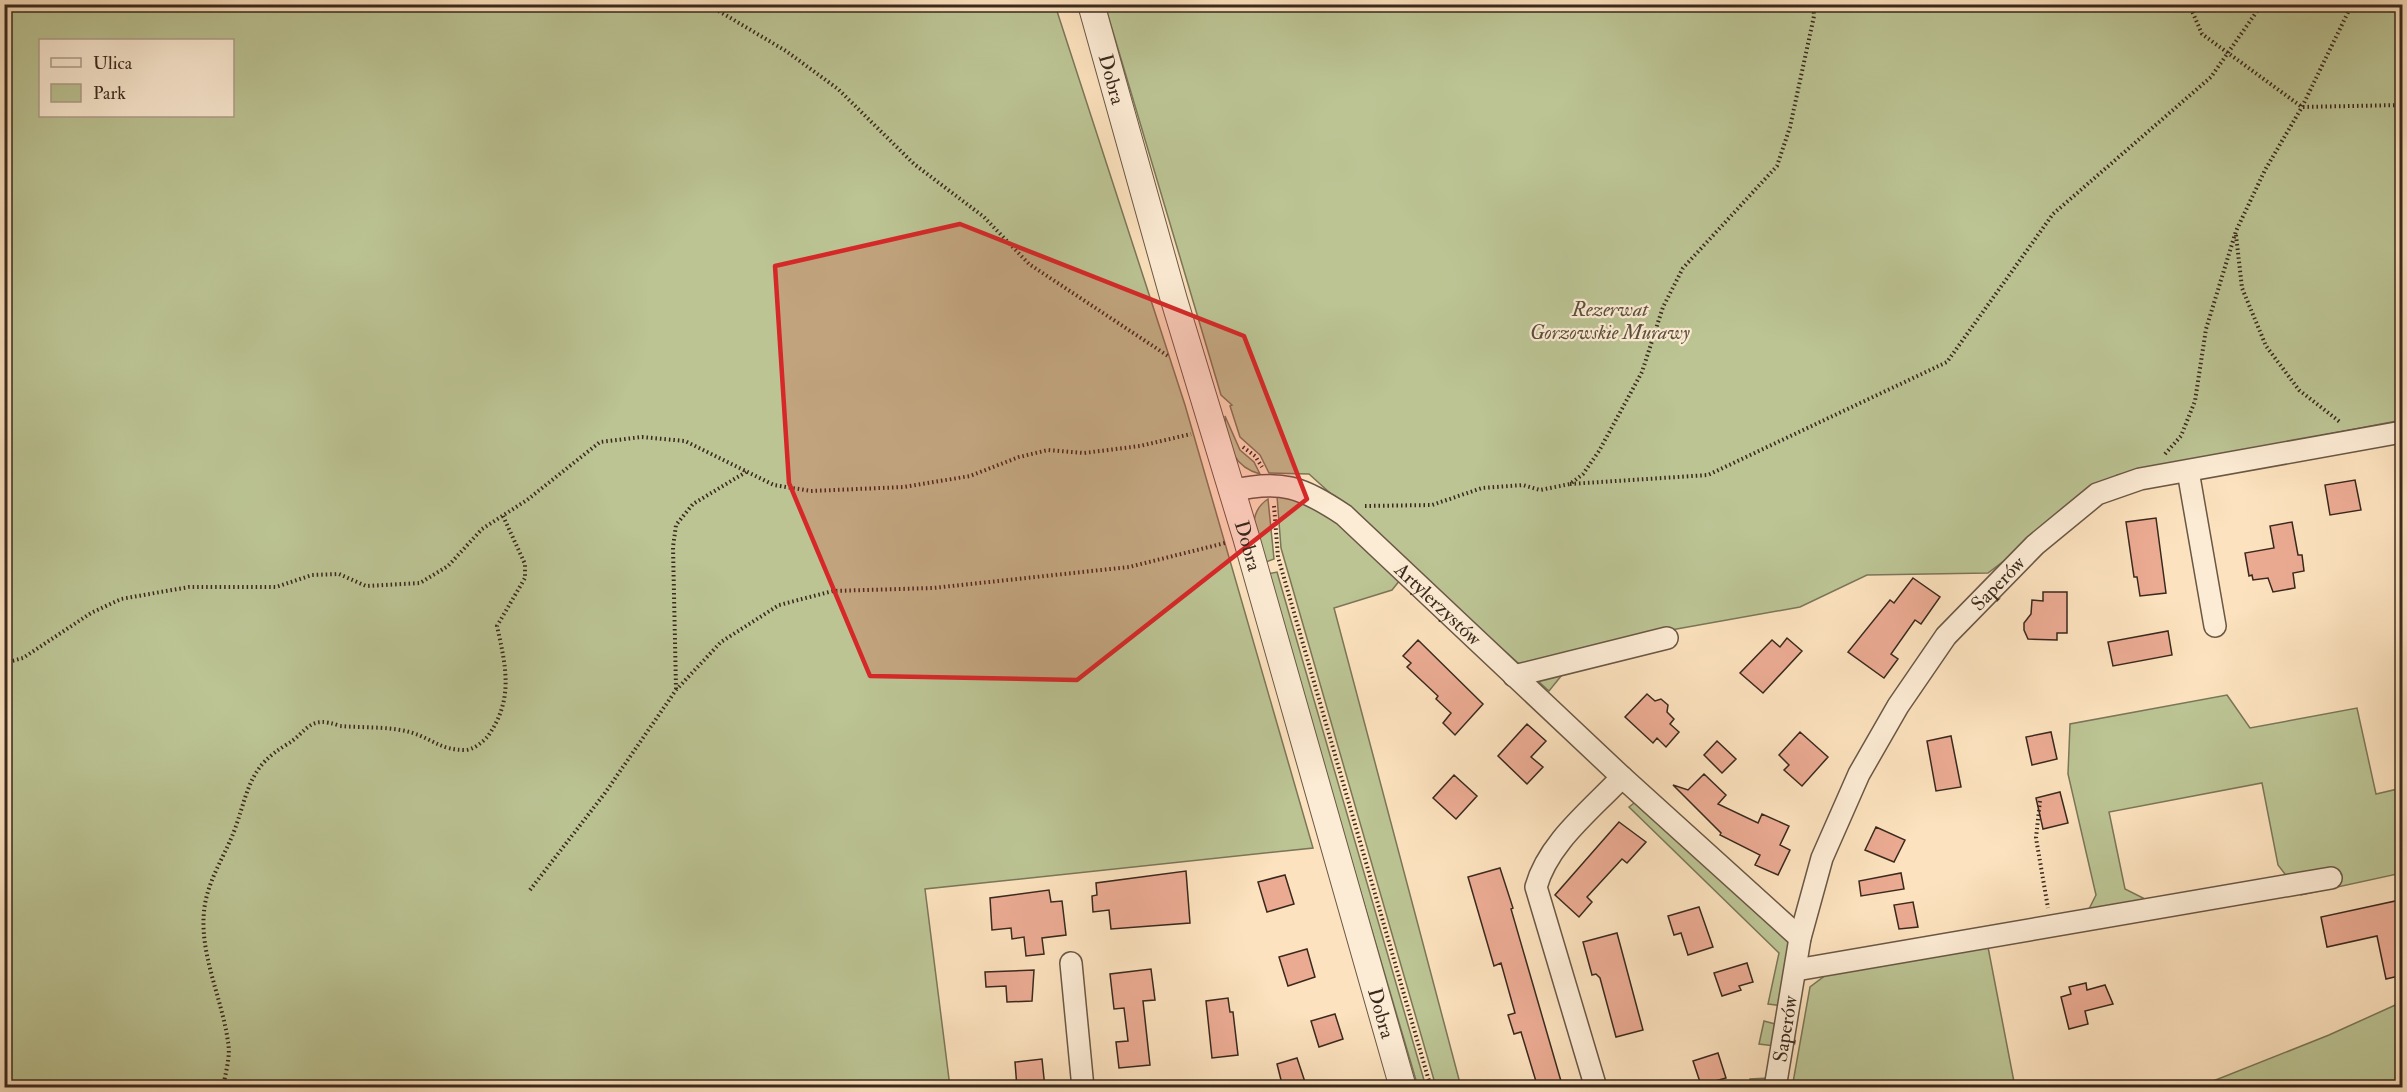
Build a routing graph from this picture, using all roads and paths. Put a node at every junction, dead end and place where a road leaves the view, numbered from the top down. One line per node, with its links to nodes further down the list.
1 (707, 4): 10 (path)
2 (1091, 4): 11 (street, Dobra)
3 (1813, 4): 18 (path)
4 (2189, 4): 8 (path)
5 (2262, 4): 18 (path)
6 (2352, 4): 8 (path)
7 (2403, 105): 8 (path)
8 (2302, 107): 9 (path)
9 (2236, 231): 13 (path); 17 (path)
10 (1167, 356)
11 (1212, 428): 16 (path); 20 (street, Dobra)
12 (2403, 432): 13 (street, Saperów)
13 (2360, 440): 15 (street, Saperów)
14 (1241, 445): 19 (path)
15 (2188, 471): 17 (street, Saperów); 24 (street)
16 (746, 472): 22 (path); 28 (path)
17 (2140, 479): 34 (street, Saperów)
18 (1570, 484): 21 (path)
19 (1269, 485): 20 (street, Artylerzystów); 27 (street, Artylerzystów); 40 (path)
20 (1231, 491): 23 (street, Dobra)
21 (1357, 506)
22 (503, 516): 26 (path); 37 (path)
23 (1246, 537): 28 (path); 39 (street, Dobra)
24 (2215, 626)
25 (1667, 638): 27 (street)
26 (4, 663)
27 (1514, 676): 29 (street, Artylerzystów)
28 (676, 690): 32 (path)
29 (1622, 777): 34 (street, Artylerzystów); 41 (street)
30 (2040, 801): 33 (path)
31 (2331, 878): 33 (street, Saperów)
32 (530, 890)
33 (2051, 926): 36 (street, Saperów)
34 (1800, 938): 36 (street, Saperów)
35 (1071, 963): 38 (street)
36 (1796, 970): 42 (street, Saperów)
37 (223, 1088)
38 (1083, 1088)
39 (1403, 1088)
40 (1431, 1088)
41 (1596, 1088)
42 (1774, 1088)

